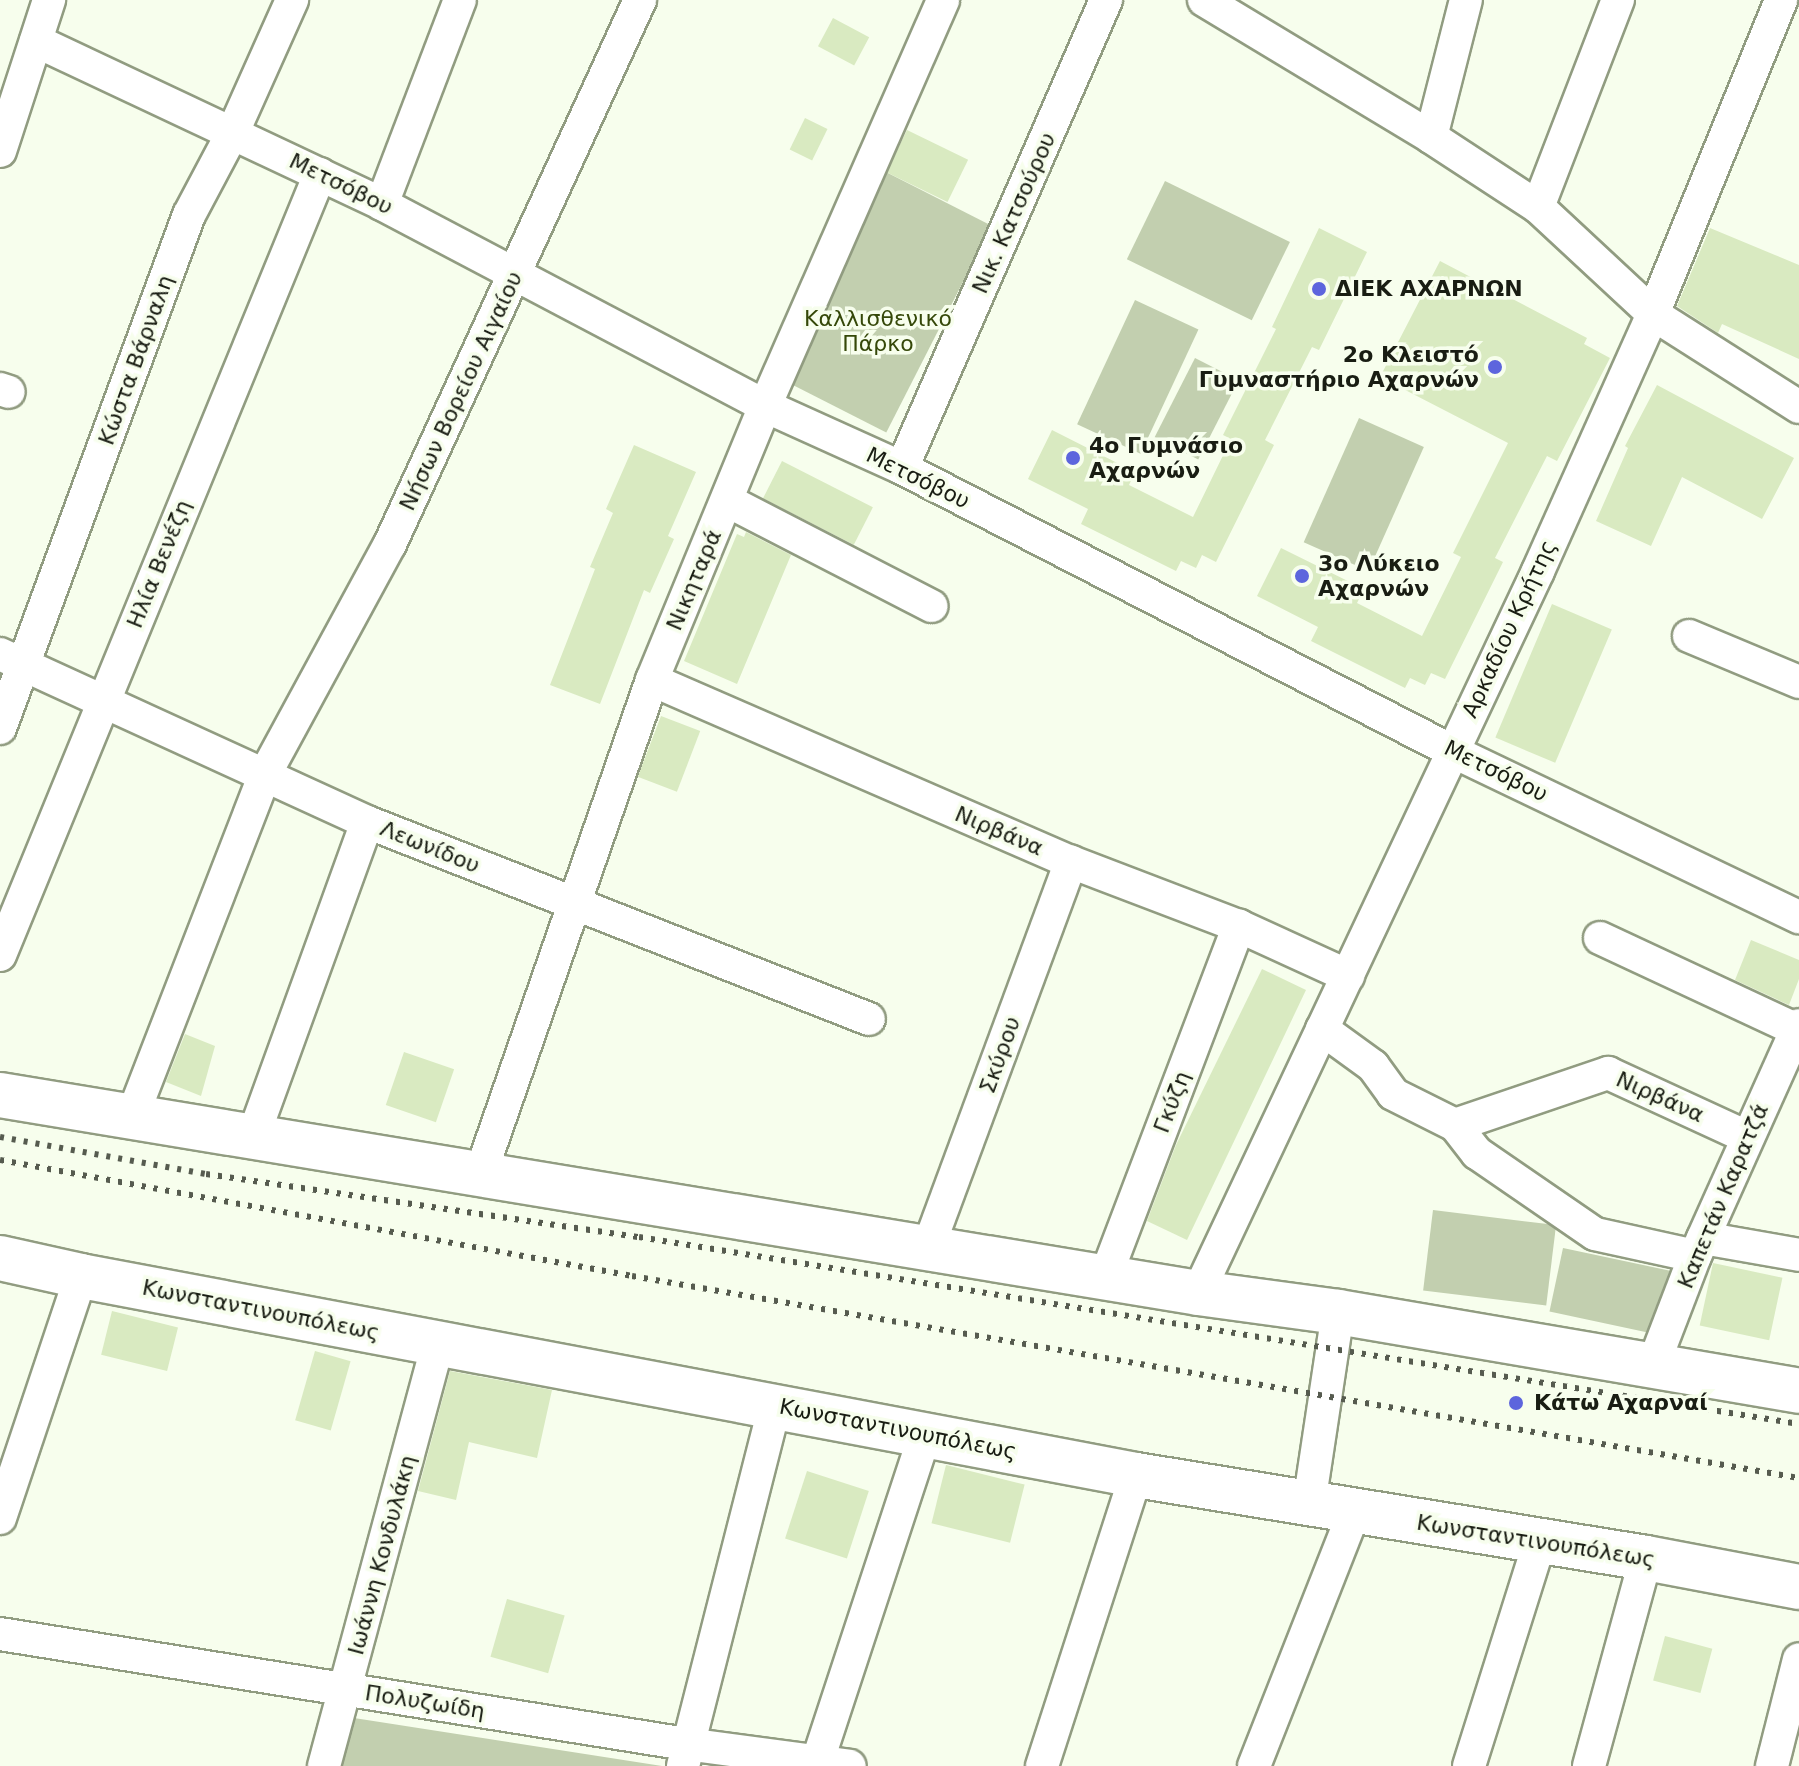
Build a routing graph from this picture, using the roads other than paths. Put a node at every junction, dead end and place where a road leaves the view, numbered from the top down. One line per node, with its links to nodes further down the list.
1 (49, 0): 11 (street)
2 (292, 0): 12 (street, Κώστα Βάρναλη)
3 (460, 0): 16 (street)
4 (640, 0): 18 (street, Νήσων Βορείου Αιγαίου)
5 (943, 0): 20 (street, Νικηταρά)
6 (1106, 0): 22 (street, Νικ. Κατσούρου)
7 (1204, 0): 13 (street)
8 (1466, 0): 13 (street)
9 (1618, 0): 17 (street)
10 (1781, 0): 19 (street, Αρκαδίου Κρήτης)
11 (36, 41): 12 (street, Μετσόβου); 14 (street)
12 (233, 132): 15 (street, Μετσόβου); 26 (street, Κώστα Βάρναλη)
13 (1431, 137): 17 (street)
14 (0, 151)
15 (320, 174): 16 (street, Μετσόβου); 29 (street, Ηλία Βενέζη)
16 (382, 204): 18 (street, Μετσόβου)
17 (1538, 207): 19 (street)
18 (516, 273): 20 (street, Μετσόβου); 32 (street, Νήσων Βορείου Αιγαίου)
19 (1653, 314): 21 (street); 31 (street, Αρκαδίου Κρήτης)
20 (765, 406): 22 (street, Μετσόβου); 23 (street, Νικηταρά)
21 (1799, 407)
22 (902, 468): 31 (street, Μετσόβου)
23 (728, 501): 24 (street); 27 (street, Νικηταρά)
24 (931, 606)
25 (1689, 636): 28 (street)
26 (12, 659): 29 (street, Λεωνίδου); 30 (street, Κώστα Βάρναλη)
27 (652, 680): 34 (street, Νιρβάνα); 35 (street, Νικηταρά)
28 (1799, 682)
29 (101, 703): 32 (street, Λεωνίδου); 39 (street, Ηλία Βενέζη)
30 (0, 728)
31 (1452, 751): 36 (street, Μετσόβου); 40 (street, Αρκαδίου Κρήτης)
32 (265, 774): 33 (street, Λεωνίδου); 45 (street, Νήσων Βορείου Αιγαίου)
33 (367, 822): 35 (street, Λεωνίδου); 47 (street)
34 (1071, 862): 37 (street, Νιρβάνα); 51 (street, Σκύρου)
35 (572, 905): 41 (street, Λεωνίδου); 49 (street, Νικηταρά)
36 (1799, 917)
37 (1239, 926): 40 (street, Νιρβάνα); 55 (street, Γκύζη)
38 (1600, 938): 42 (street)
39 (0, 955)
40 (1348, 976): 43 (street, Αρκαδίου Κρήτης)
41 (869, 1019)
42 (1798, 1028): 48 (street, Καπετάν Καρατζά)
43 (1322, 1029): 46 (street); 56 (street, Αρκαδίου Κρήτης)
44 (0, 1095): 45 (street)
45 (132, 1117): 47 (street)
46 (1455, 1125): 48 (street, Νιρβάνα); 50 (street)
47 (253, 1137): 49 (street)
48 (1747, 1137): 50 (street, Καπετάν Καρατζά)
49 (480, 1175): 51 (street)
50 (1699, 1247): 52 (street); 59 (street, Καπετάν Καρατζά)
51 (928, 1248): 55 (street)
52 (1799, 1255)
53 (0, 1258): 54 (street, Κωνσταντινουπόλεως)
54 (81, 1276): 58 (street, Κωνσταντινουπόλεως); 66 (street)
55 (1105, 1278): 56 (street)
56 (1198, 1293): 57 (street)
57 (1338, 1312): 59 (street); 64 (street)
58 (438, 1343): 61 (street, Κωνσταντινουπόλεως); 72 (street, Ιωάννη Κονδυλάκη)
59 (1652, 1368): 60 (street)
60 (1799, 1391)
61 (775, 1405): 62 (street, Κωνσταντινουπόλεως); 73 (street)
62 (925, 1434): 63 (street, Κωνσταντινουπόλεως); 74 (street)
63 (1136, 1475): 64 (street, Κωνσταντινουπόλεως); 77 (street)
64 (1309, 1504): 65 (street, Κωνσταντινουπόλεως)
65 (1354, 1512): 67 (street, Κωνσταντινουπόλεως); 78 (street)
66 (0, 1518)
67 (1540, 1541): 68 (street, Κωνσταντινουπόλεως); 79 (street)
68 (1646, 1558): 69 (street, Κωνσταντινουπόλεως); 80 (street)
69 (1799, 1587)
70 (0, 1634): 72 (street, Πολυζωίδη)
71 (1799, 1659): 81 (street)
72 (346, 1690): 73 (street, Πολυζωίδη); 75 (street, Ιωάννη Κονδυλάκη)
73 (684, 1755): 74 (street, Πολυζωίδη)
74 (817, 1764): 76 (street, Πολυζωίδη)
75 (324, 1766)
76 (850, 1766)
77 (1042, 1766)
78 (1254, 1766)
79 (1469, 1766)
80 (1589, 1766)
81 (1772, 1766)

